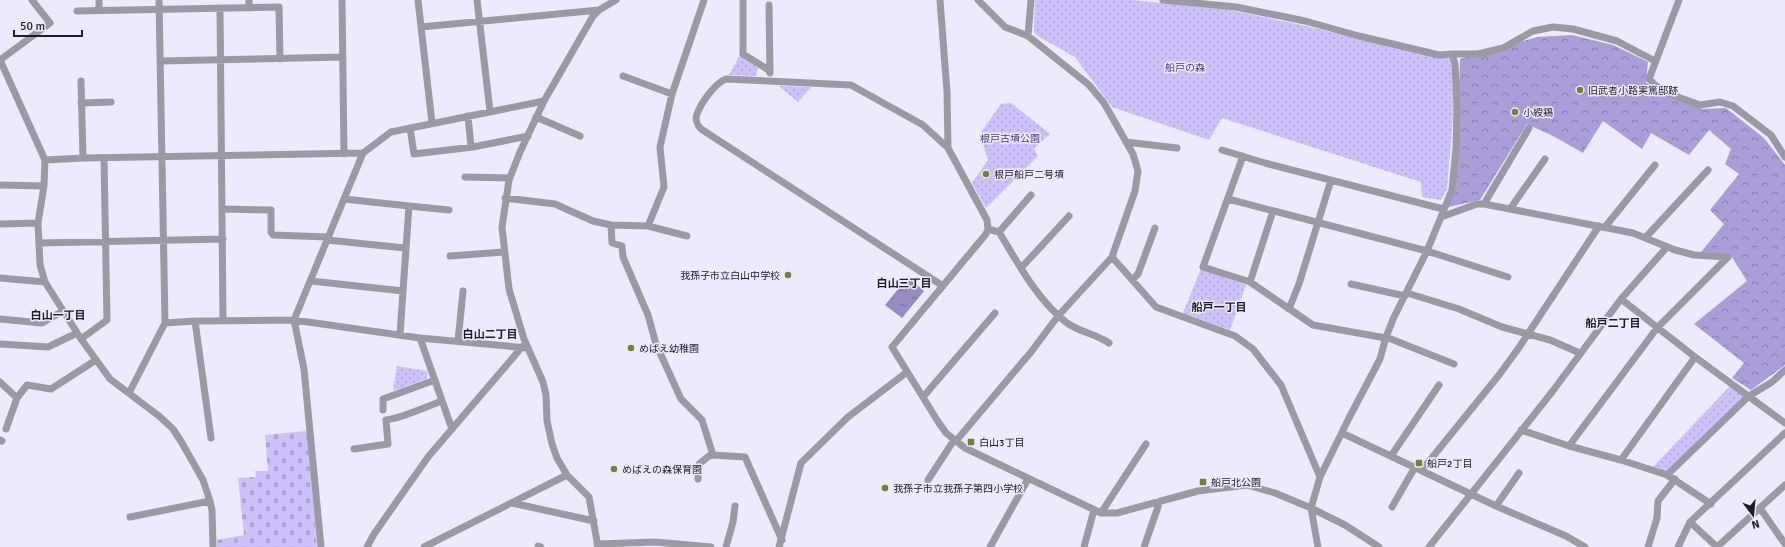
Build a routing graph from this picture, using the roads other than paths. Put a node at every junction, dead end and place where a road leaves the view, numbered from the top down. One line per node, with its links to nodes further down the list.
1 (32, 0): 62 (street)
2 (99, 0): 20 (street)
3 (159, 0): 19 (street)
4 (249, 0): 18 (street)
5 (342, 0): 27 (street)
6 (418, 0): 24 (street)
7 (477, 0): 23 (street)
8 (616, 0): 21 (street)
9 (704, 0): 36 (street)
10 (743, 0): 32 (street)
11 (940, 0): 50 (street)
12 (978, 0): 25 (street)
13 (1031, 0): 25 (street)
14 (1163, 0): 26 (street)
15 (1679, 0): 31 (street)
16 (769, 5): 32 (street)
17 (220, 8): 18 (street); 19 (street); 29 (street)
18 (249, 8): 28 (street)
19 (159, 9): 20 (street); 30 (street)
20 (99, 10): 22 (street)
21 (599, 10): 23 (street); 37 (street)
22 (77, 11)
23 (480, 21): 24 (street); 40 (street)
24 (421, 27): 43 (street)
25 (1028, 36): 48 (street)
26 (1452, 54): 31 (street); 77 (street)
27 (343, 57): 28 (street); 54 (street)
28 (280, 59): 29 (street)
29 (221, 60): 30 (street); 55 (street)
30 (160, 61): 57 (street)
31 (1655, 61): 58 (street)
32 (770, 71): 35 (street)
33 (623, 76): 36 (street)
34 (81, 81): 39 (street)
35 (770, 81): 50 (street); 113 (street)
36 (672, 94): 87 (street)
37 (544, 101): 40 (street); 42 (street)
38 (111, 102): 39 (street)
39 (81, 103): 59 (street)
40 (490, 111): 41 (street)
41 (468, 116): 43 (street); 49 (street)
42 (536, 117): 46 (street); 47 (street)
43 (432, 123): 44 (street)
44 (410, 128): 49 (street); 53 (street)
45 (1529, 128): 74 (street)
46 (528, 136): 49 (street); 66 (street)
47 (580, 136)
48 (1126, 142): 51 (street); 104 (street)
49 (470, 147)
50 (948, 148): 90 (street)
51 (1177, 148)
52 (1222, 150): 56 (street)
53 (364, 153): 54 (street); 72 (street)
54 (344, 154): 55 (street)
55 (222, 156): 57 (street); 76 (street)
56 (1243, 156): 67 (street); 73 (street)
57 (161, 157): 60 (street); 96 (street)
58 (1785, 157)
59 (83, 158): 60 (street); 62 (street)
60 (104, 158): 97 (street)
61 (1545, 159): 78 (street)
62 (45, 160): 69 (street)
63 (1655, 165): 88 (street)
64 (1708, 170): 93 (street)
65 (465, 177): 66 (street)
66 (510, 178): 71 (street)
67 (1330, 180): 77 (street); 83 (street)
68 (0, 185): 69 (street)
69 (44, 186): 84 (street)
70 (1031, 195): 91 (street)
71 (505, 198): 86 (street); 102 (street)
72 (344, 199): 75 (street); 94 (street)
73 (1228, 199): 80 (street); 111 (street)
74 (1484, 204): 78 (street); 82 (street)
75 (409, 206): 79 (street); 100 (street)
76 (223, 209): 94 (street); 95 (street)
77 (1443, 209): 82 (street)
78 (1510, 209): 88 (street)
79 (450, 210)
80 (1273, 211): 83 (street); 111 (street)
81 (1068, 216): 105 (street)
82 (1441, 217): 101 (street)
83 (1317, 222): 101 (street); 118 (street)
84 (38, 223): 85 (street); 98 (street)
85 (0, 224)
86 (611, 225): 87 (street); 164 (street)
87 (648, 226): 92 (street)
88 (1602, 226): 93 (street); 129 (street)
89 (1155, 228): 108 (street)
90 (988, 229): 91 (street); 113 (street)
91 (999, 232): 105 (street)
92 (687, 236)
93 (1646, 237): 99 (street)
94 (327, 238): 100 (street); 109 (street)
95 (223, 239): 96 (street); 123 (street)
96 (164, 240): 97 (street); 127 (street)
97 (106, 242): 98 (street); 131 (street)
98 (39, 243): 110 (street)
99 (1667, 247): 117 (street); 128 (street)
100 (406, 248): 114 (street)
101 (1427, 251): 106 (street); 116 (street)
102 (504, 252): 103 (street); 137 (street)
103 (450, 256)
104 (1112, 257): 108 (street); 121 (street)
105 (1021, 268): 121 (street)
106 (1508, 277)
107 (0, 278): 110 (street)
108 (1132, 280): 171 (street)
109 (311, 281): 114 (street); 124 (street)
110 (45, 282): 119 (street)
111 (1250, 282): 118 (street)
112 (1351, 284): 116 (street)
113 (943, 286): 143 (street)
114 (403, 291): 130 (street)
115 (463, 291): 134 (street)
116 (1406, 294): 129 (street); 133 (street)
117 (1621, 299): 128 (street); 138 (street)
118 (1289, 309): 133 (street)
119 (62, 311): 122 (street); 131 (street)
120 (995, 313): 149 (street)
121 (1058, 316): 135 (street); 160 (street)
122 (0, 319): 126 (street)
123 (224, 320): 124 (street); 125 (street)
124 (294, 320): 130 (street); 198 (street)
125 (195, 321): 127 (street); 159 (street)
126 (0, 323)
127 (165, 323): 147 (street)
128 (1657, 328): 139 (street); 162 (street)
129 (1527, 334): 138 (street); 167 (street)
130 (400, 335): 132 (street)
131 (79, 336): 136 (street); 140 (street)
132 (420, 338): 134 (street); 144 (street)
133 (1386, 338): 141 (street); 157 (street)
134 (458, 341): 137 (street)
135 (1109, 343)
136 (0, 344)
137 (525, 347): 155 (street); 169 (street)
138 (1580, 353): 156 (street)
139 (1695, 357): 148 (street); 166 (street)
140 (96, 360): 147 (street); 150 (street)
141 (1454, 364)
142 (1785, 370): 148 (street)
143 (907, 372): 149 (street); 191 (street)
144 (435, 380): 151 (street); 152 (street)
145 (0, 382): 150 (street)
146 (1439, 386): 165 (street)
147 (129, 393): 178 (street)
148 (1749, 396): 153 (street); 170 (street)
149 (923, 397): 160 (street)
150 (16, 398): 154 (street)
151 (442, 401): 155 (street); 163 (street)
152 (383, 410)
153 (1785, 423)
154 (6, 429)
155 (452, 429): 199 (street)
156 (1521, 430): 162 (street); 177 (street)
157 (1342, 433): 165 (street); 171 (street)
158 (1785, 433): 181 (street)
159 (210, 438)
160 (955, 441): 173 (street); 175 (street)
161 (1146, 444): 187 (street)
162 (1569, 446): 166 (street)
163 (354, 449)
164 (713, 455): 172 (street); 191 (street)
165 (1391, 456): 167 (street)
166 (1621, 460): 170 (street)
167 (1418, 468): 177 (street); 184 (street)
168 (1519, 473): 183 (street)
169 (567, 475): 180 (street); 189 (street)
170 (1667, 475): 174 (street)
171 (1320, 477): 185 (street)
172 (698, 479)
173 (1028, 479): 187 (street); 196 (street)
174 (1675, 479): 181 (street); 211 (street)
175 (928, 480)
176 (1785, 485): 186 (street)
177 (1471, 493): 183 (street); 209 (street)
178 (210, 500): 188 (street); 197 (street)
179 (1160, 501): 185 (street); 187 (street); 206 (street)
180 (512, 503): 189 (street); 200 (street)
181 (1710, 504): 190 (street)
182 (736, 506): 202 (street)
183 (1496, 506): 210 (street)
184 (1392, 507)
185 (1311, 508): 193 (street); 207 (street)
186 (1760, 508): 194 (street); 213 (street)
187 (1097, 512): 205 (street)
188 (130, 518)
189 (594, 521): 195 (street)
190 (1690, 522): 212 (street); 213 (street)
191 (782, 540): 203 (street)
192 (655, 544): 195 (street); 201 (street)
193 (1367, 544): 208 (street)
194 (1785, 544)
195 (598, 546)
196 (991, 546): 204 (street)
197 (213, 547)
198 (321, 547)
199 (367, 547)
200 (424, 547)
201 (711, 547)
202 (726, 547)
203 (779, 547)
204 (1000, 547)
205 (1084, 547)
206 (1144, 547)
207 (1318, 547)
208 (1379, 547)
209 (1429, 547)
210 (1585, 547)
211 (1648, 547)
212 (1678, 547)
213 (1717, 547)

